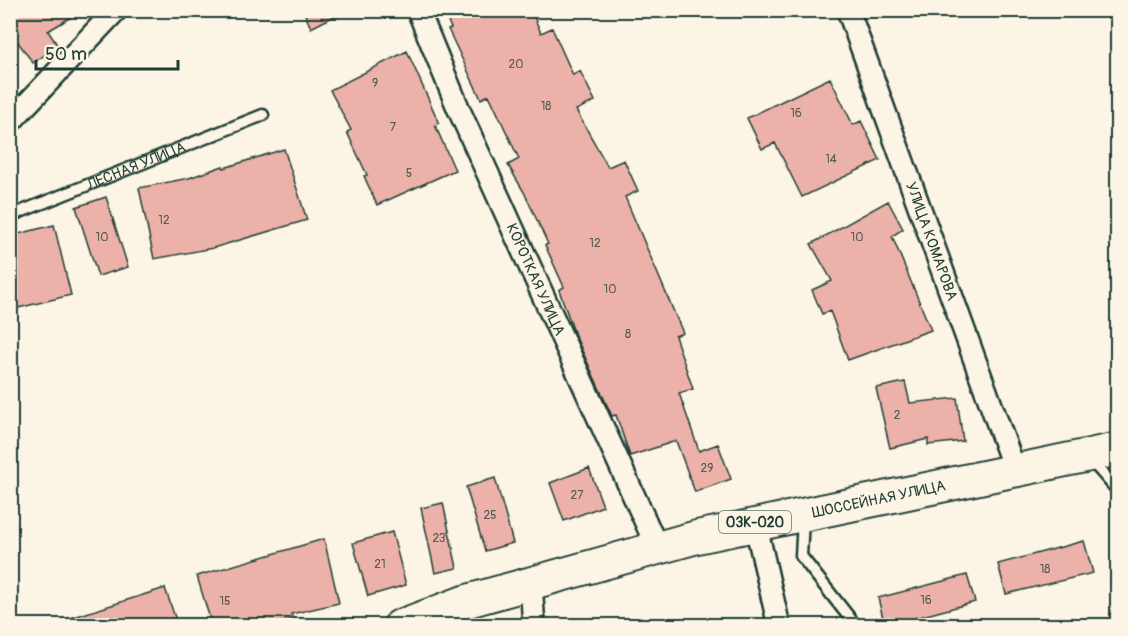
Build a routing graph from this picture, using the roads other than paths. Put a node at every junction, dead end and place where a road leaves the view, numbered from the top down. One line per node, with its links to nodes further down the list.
1 (116, 10): 5 (street)
2 (418, 10): 12 (street, КОРОТКАЯ УЛИЦА)
3 (848, 10): 8 (street, УЛИЦА КОМАРОВА)
4 (263, 115): 6 (lane, ЛЕСНАЯ УЛИЦА)
5 (10, 123)
6 (10, 216)
7 (1103, 453): 8 (main road, ШОССЕЙНАЯ УЛИЦА / 03К-020); 9 (lane)
8 (1015, 471): 10 (main road, ШОССЕЙНАЯ УЛИЦА / 03К-020)
9 (1118, 491)
10 (803, 514): 11 (main road, ШОССЕЙНАЯ УЛИЦА / 03К-020); 17 (lane)
11 (755, 522): 12 (main road, ШОССЕЙНАЯ УЛИЦА / 03К-020); 16 (street)
12 (657, 546): 13 (main road, ШОССЕЙНАЯ УЛИЦА / 03К-020)
13 (531, 584): 14 (main road, ШОССЕЙНАЯ УЛИЦА / 03К-020); 15 (street)
14 (400, 626)
15 (534, 626)
16 (779, 626)
17 (856, 626)

